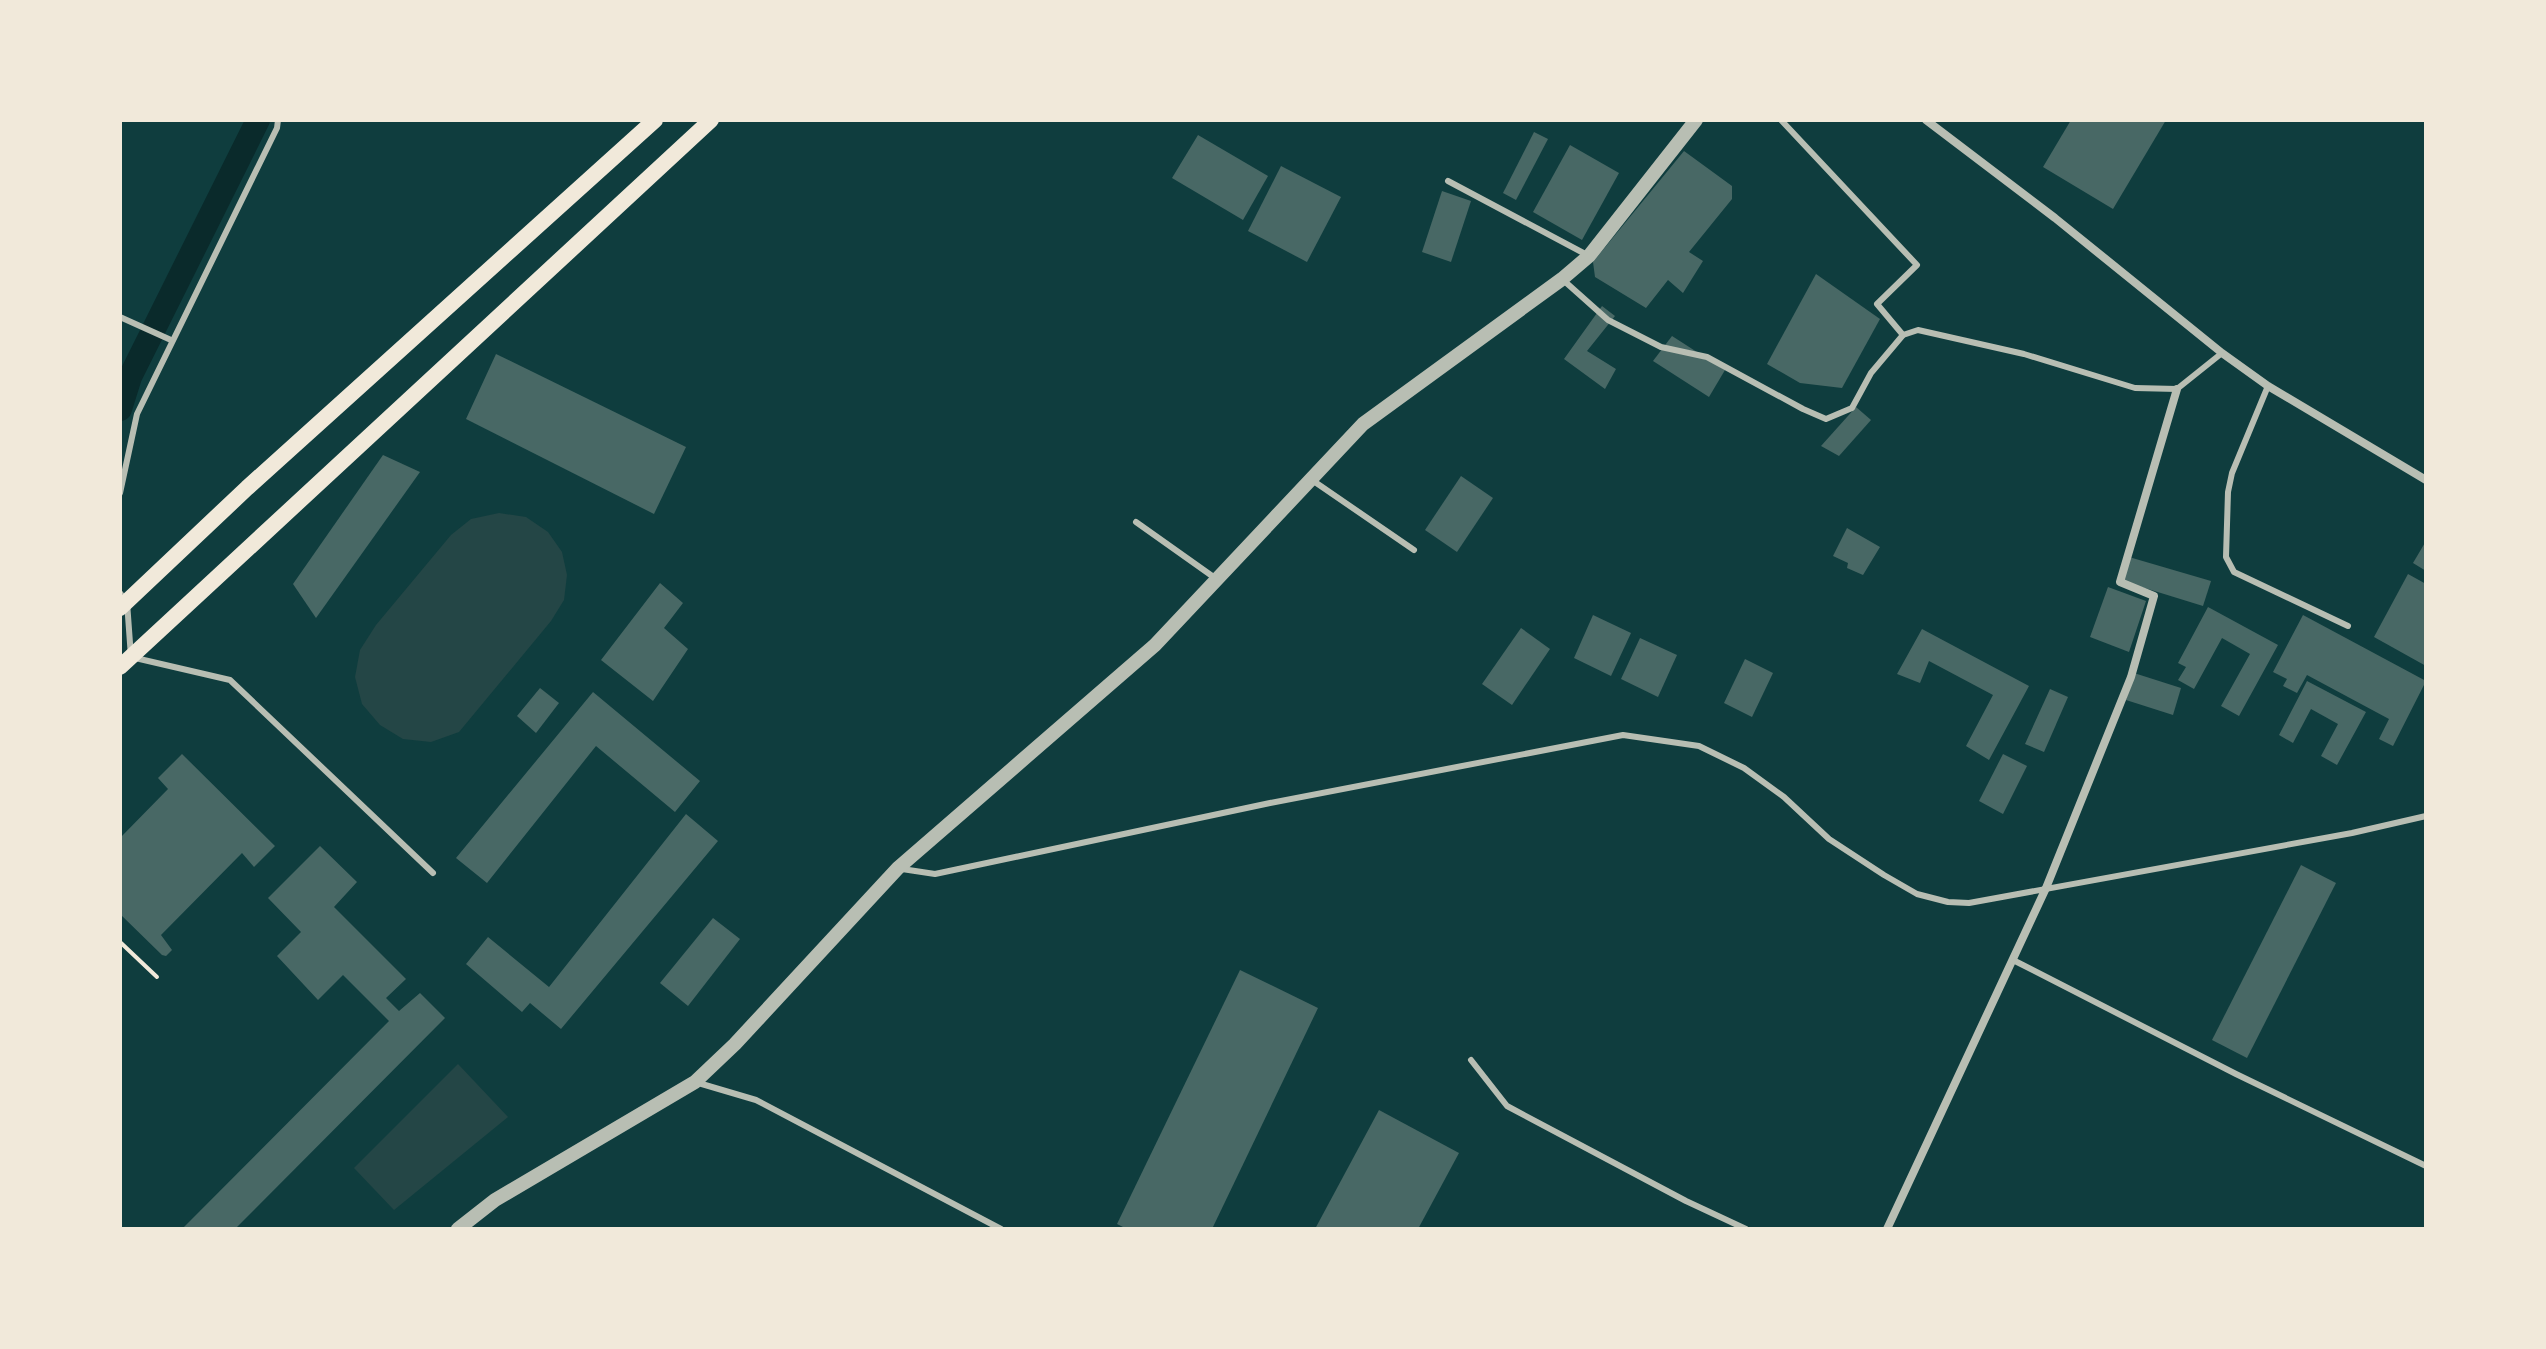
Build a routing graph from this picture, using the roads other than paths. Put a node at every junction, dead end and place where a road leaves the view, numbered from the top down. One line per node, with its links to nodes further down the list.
1 (278, 120): 12 (lane)
2 (655, 120): 22 (main road)
3 (711, 120): 24 (main road)
4 (1696, 120): 8 (street)
5 (1781, 120): 11 (lane)
6 (1926, 120): 13 (street)
7 (1448, 181): 8 (lane)
8 (1589, 256): 9 (street)
9 (1562, 279): 11 (lane); 16 (street)
10 (120, 317): 12 (lane)
11 (1903, 335): 15 (lane)
12 (171, 340): 18 (lane)
13 (2222, 353): 14 (street); 15 (lane)
14 (2268, 386): 17 (street); 23 (lane)
15 (2177, 389): 28 (street)
16 (1312, 480): 20 (lane); 21 (street)
17 (2426, 480)
18 (120, 493)
19 (1136, 522): 21 (lane)
20 (1414, 550)
21 (1217, 579): 26 (street)
22 (122, 601): 24 (lane)
23 (2348, 626)
24 (126, 662): 27 (lane)
25 (2426, 816): 28 (lane)
26 (898, 868): 28 (lane); 31 (street)
27 (433, 873)
28 (2046, 888): 29 (street)
29 (2013, 960): 32 (lane); 36 (street)
30 (1471, 1060): 35 (lane)
31 (695, 1082): 33 (street); 34 (lane)
32 (2426, 1166)
33 (458, 1229)
34 (1001, 1229)
35 (1746, 1229)
36 (1887, 1229)

